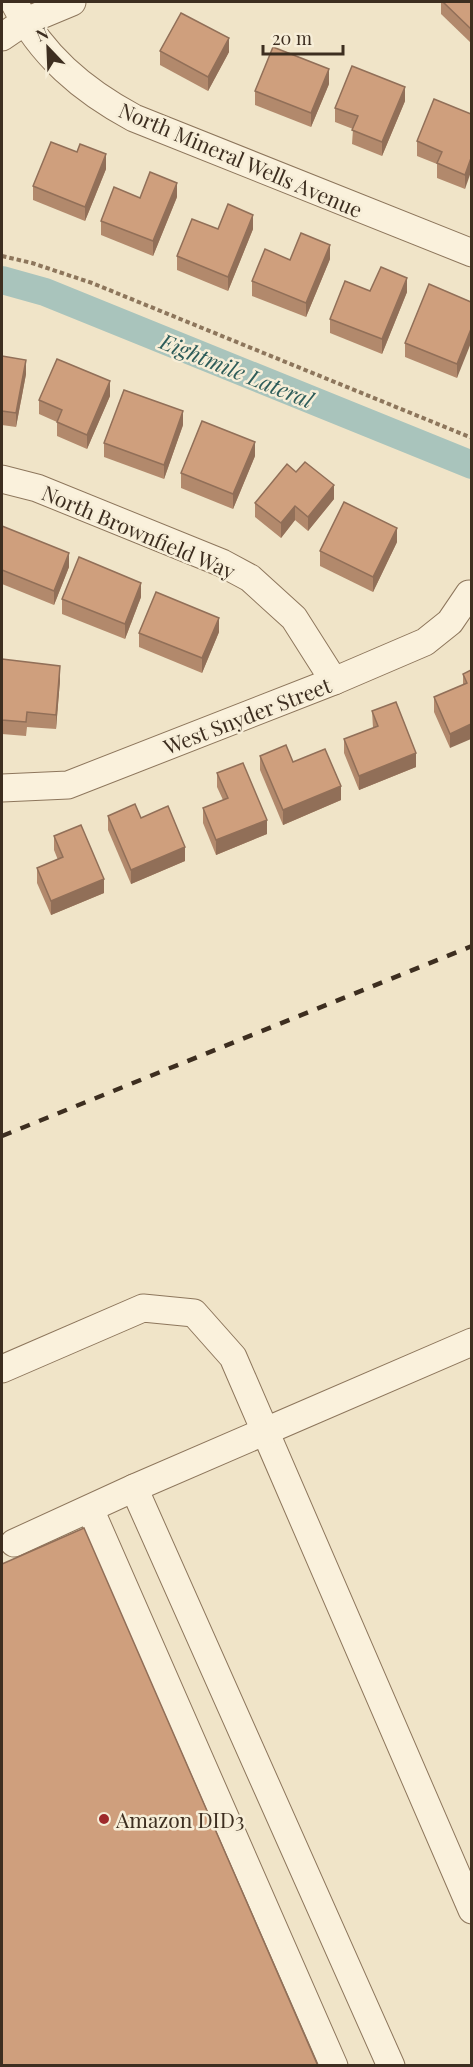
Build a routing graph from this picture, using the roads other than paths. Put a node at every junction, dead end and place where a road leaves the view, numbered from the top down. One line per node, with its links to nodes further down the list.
1 (72, 2): 2 (street)
2 (19, 12): 3 (street); 4 (street, North Mineral Wells Avenue)
3 (2, 37)
4 (471, 253)
5 (2, 479): 7 (street, North Brownfield Way)
6 (469, 594): 7 (street, West Snyder Street)
7 (334, 681): 8 (street, West Snyder Street)
8 (2, 788)
9 (471, 1342): 11 (street)
10 (2, 1369): 11 (street)
11 (267, 1430): 12 (street); 15 (street)
12 (134, 1488): 13 (street); 17 (street)
13 (90, 1509): 14 (street); 16 (street)
14 (14, 1543)
15 (471, 1910)
16 (334, 2066)
17 (391, 2066)

